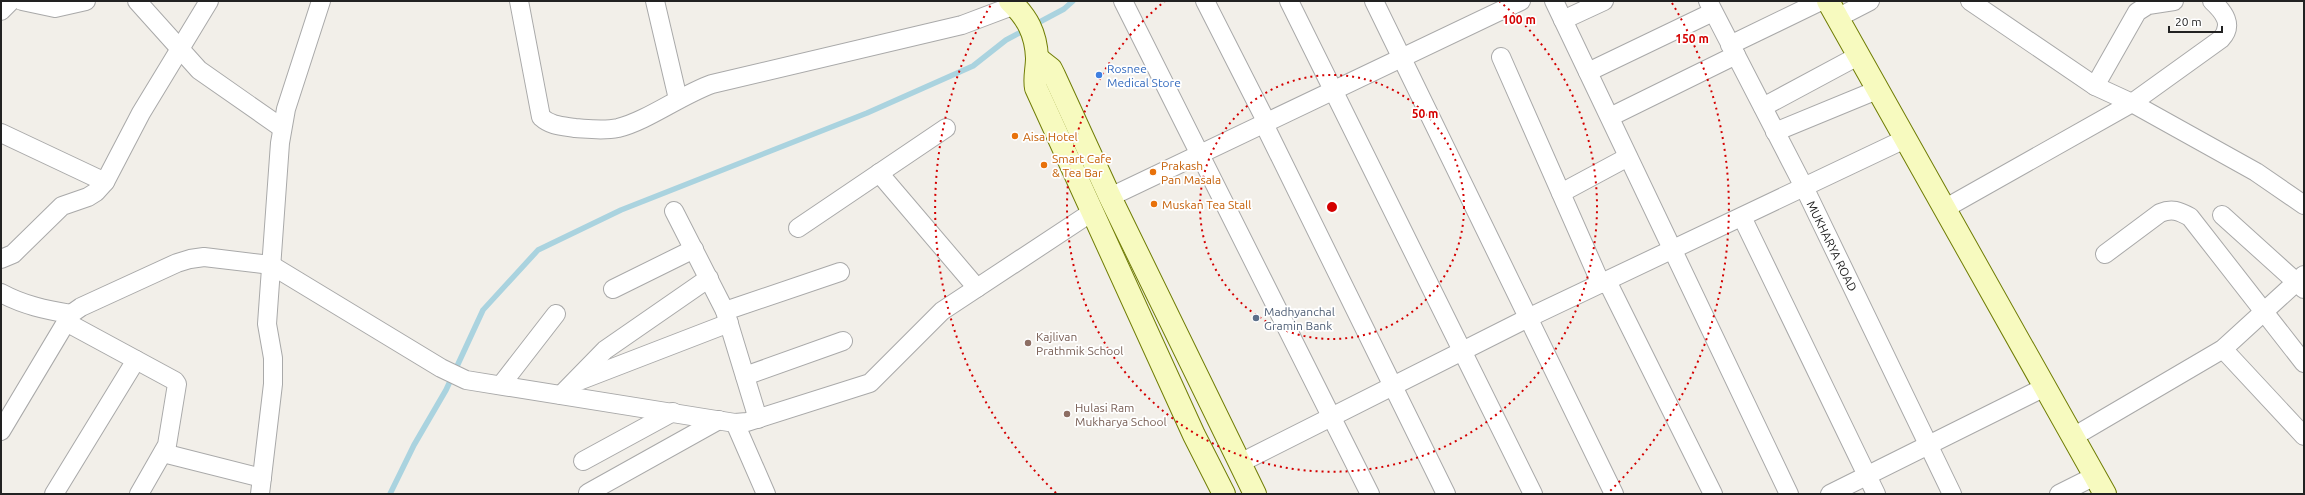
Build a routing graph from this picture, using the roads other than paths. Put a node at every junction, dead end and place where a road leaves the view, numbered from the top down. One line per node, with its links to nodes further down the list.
1 (11, 1): 25 (street)
2 (22, 1): 3 (street)
3 (86, 1)
4 (137, 1): 27 (street)
5 (209, 1): 27 (street)
6 (321, 1): 42 (street)
7 (518, 1): 37 (street)
8 (655, 1): 37 (street)
9 (1123, 1): 47 (street)
10 (1205, 1): 41 (street)
11 (1289, 1): 36 (street)
12 (1374, 1): 32 (street)
13 (1521, 1): 32 (street)
14 (1554, 1): 26 (street)
15 (1604, 1): 26 (street)
16 (1821, 1): 28 (street)
17 (1870, 1): 24 (street)
18 (1970, 1): 34 (street)
19 (2174, 1): 21 (street)
20 (2212, 1): 38 (street)
21 (2147, 3): 34 (street)
22 (1016, 6): 31 (main road); 37 (street)
23 (1711, 6): 28 (street, MUKHARYA ROAD); 33 (street)
24 (1832, 9): 29 (main road)
25 (1, 11)
26 (1563, 20): 33 (street)
27 (180, 50): 42 (street); 50 (street)
28 (1733, 50): 39 (street, MUKHARYA ROAD); 40 (street)
29 (1858, 56): 35 (main road); 39 (street)
30 (1501, 57): 52 (street)
31 (1037, 58): 53 (main road); 57 (main road)
32 (1401, 58): 36 (street); 77 (street)
33 (1588, 72): 40 (street)
34 (2095, 86): 38 (street)
35 (1877, 90): 44 (street); 46 (main road)
36 (1334, 91): 41 (street); 80 (street)
37 (678, 99)
38 (2132, 104): 54 (street); 55 (street)
39 (1762, 107): 44 (street, MUKHARYA ROAD)
40 (1610, 117): 48 (street)
41 (1266, 124): 47 (street); 85 (street)
42 (282, 128): 65 (street)
43 (946, 128): 49 (street)
44 (1775, 132): 51 (street, MUKHARYA ROAD)
45 (1, 133): 50 (street)
46 (1905, 139): 51 (street); 55 (main road)
47 (1199, 155): 53 (street); 89 (street)
48 (1628, 157): 52 (street); 62 (street)
49 (879, 173): 60 (street); 70 (street)
50 (105, 182): 64 (street)
51 (1804, 187): 59 (street); 95 (street, MUKHARYA ROAD)
52 (1561, 193): 68 (street)
53 (1110, 197): 98 (main road)
54 (2304, 204)
55 (1944, 209): 86 (main road)
56 (674, 211): 61 (street)
57 (1092, 212): 70 (street); 106 (main road)
58 (2222, 215): 69 (street)
59 (1742, 217): 62 (street); 99 (street)
60 (798, 228)
61 (694, 249): 67 (street); 71 (street)
62 (1673, 250): 68 (street); 113 (street)
63 (2106, 254): 73 (street)
64 (1, 259)
65 (271, 265): 76 (street); 84 (street); 101 (street)
66 (840, 272): 75 (street)
67 (709, 278): 75 (street); 87 (street)
68 (1604, 282): 77 (street); 112 (street)
69 (2302, 282): 73 (street)
70 (977, 288): 90 (street)
71 (613, 289)
72 (1, 293): 76 (street)
73 (2263, 312): 79 (street); 82 (street)
74 (556, 314): 84 (street)
75 (727, 317): 83 (street); 87 (street)
76 (68, 318): 81 (street); 92 (street)
77 (1528, 318): 80 (street); 111 (street)
78 (844, 341): 83 (street)
79 (2222, 349): 93 (street); 94 (street)
80 (1463, 351): 85 (street); 110 (street)
81 (136, 360): 96 (street); 103 (street)
82 (2304, 364)
83 (745, 376): 90 (street)
84 (501, 385): 87 (street)
85 (1393, 386): 89 (street); 109 (street)
86 (2044, 387): 94 (main road); 95 (street)
87 (566, 389): 88 (street)
88 (673, 412): 91 (street); 97 (street)
89 (1332, 417): 98 (street); 108 (street)
90 (758, 419): 91 (street)
91 (727, 421): 102 (street); 105 (street)
92 (1, 431)
93 (2304, 436)
94 (2073, 437): 100 (main road)
95 (1929, 444): 99 (street); 116 (street, MUKHARYA ROAD)
96 (163, 453): 101 (street); 104 (street)
97 (583, 461)
98 (1240, 463): 107 (main road)
99 (1867, 475): 114 (street); 115 (street)
100 (2100, 485): 117 (street)
101 (261, 486)
102 (588, 493)
103 (54, 494)
104 (139, 494)
105 (766, 494)
106 (1224, 494)
107 (1255, 494)
108 (1370, 494)
109 (1446, 494)
110 (1533, 494)
111 (1614, 494)
112 (1713, 494)
113 (1789, 494)
114 (1830, 494)
115 (1876, 494)
116 (1952, 494)
117 (2059, 494)

